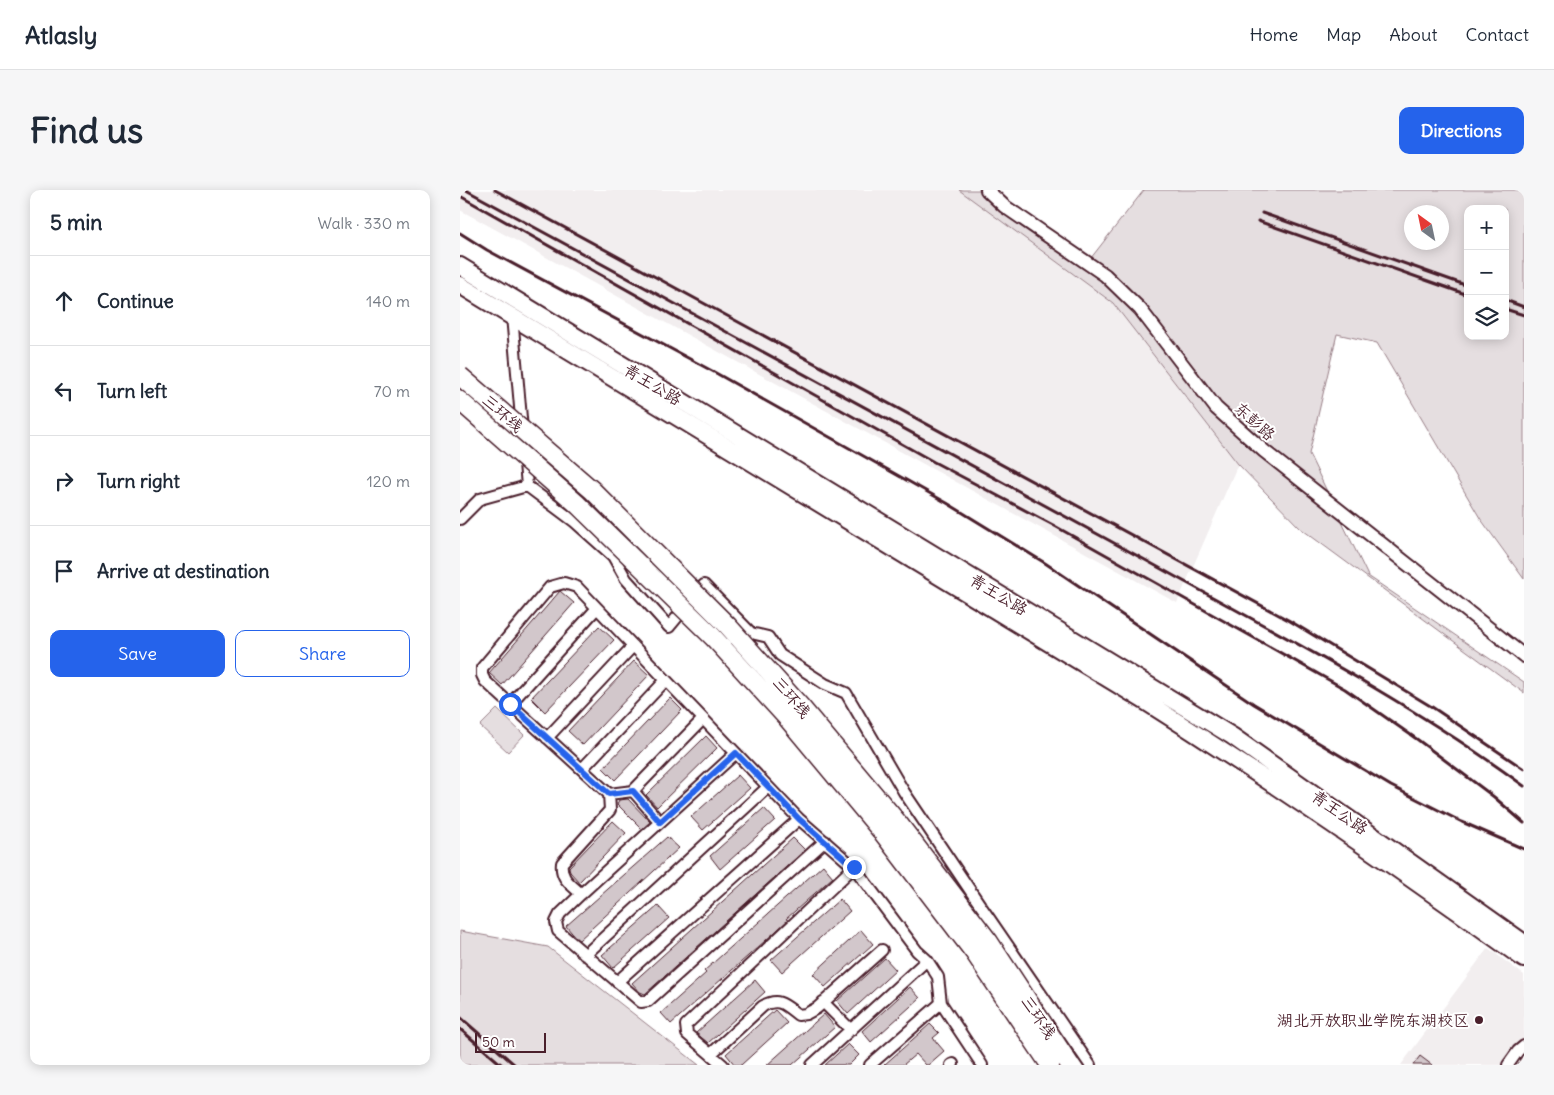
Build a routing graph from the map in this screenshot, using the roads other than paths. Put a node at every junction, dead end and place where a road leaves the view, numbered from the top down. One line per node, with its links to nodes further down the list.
1 (987, 190): 11 (street, 东彭路)
2 (460, 266): 26 (main road, 青王公路)
3 (460, 284): 4 (main road, 青王公路)
4 (512, 316): 7 (street); 29 (main road, 青王公路)
5 (460, 376): 42 (highway, 三环线, bridge)
6 (460, 400): 41 (highway, 三环线, bridge)
7 (527, 486): 8 (street); 43 (street)
8 (460, 519)
9 (597, 608): 10 (street); 13 (street); 13 (street)
10 (634, 646): 12 (street); 15 (street)
11 (1524, 656)
12 (666, 680): 14 (street); 17 (street)
13 (510, 704): 15 (street)
14 (703, 719): 16 (street); 19 (street)
15 (547, 738): 17 (street)
16 (736, 753): 18 (street); 22 (street)
17 (582, 769): 20 (street)
18 (768, 787): 21 (street); 28 (street)
19 (633, 791): 20 (street); 22 (street)
20 (609, 794): 25 (street)
21 (799, 819): 23 (street); 31 (street)
22 (660, 822): 25 (street)
23 (824, 841): 24 (street); 31 (street)
24 (854, 867): 30 (street); 36 (street)
25 (581, 894): 28 (street)
26 (1524, 943)
27 (882, 950): 32 (street)
28 (585, 955): 31 (street)
29 (1524, 959)
30 (927, 960): 33 (street); 34 (street)
31 (617, 982)
32 (824, 1002): 34 (street); 36 (street)
33 (941, 1003): 39 (street); 40 (street)
34 (851, 1030): 38 (street)
35 (1524, 1046): 44 (street)
36 (711, 1054): 37 (street)
37 (723, 1065)
38 (812, 1065)
39 (870, 1065)
40 (982, 1065)
41 (1050, 1065)
42 (1070, 1065)
43 (1090, 1065)
44 (1508, 1065)

